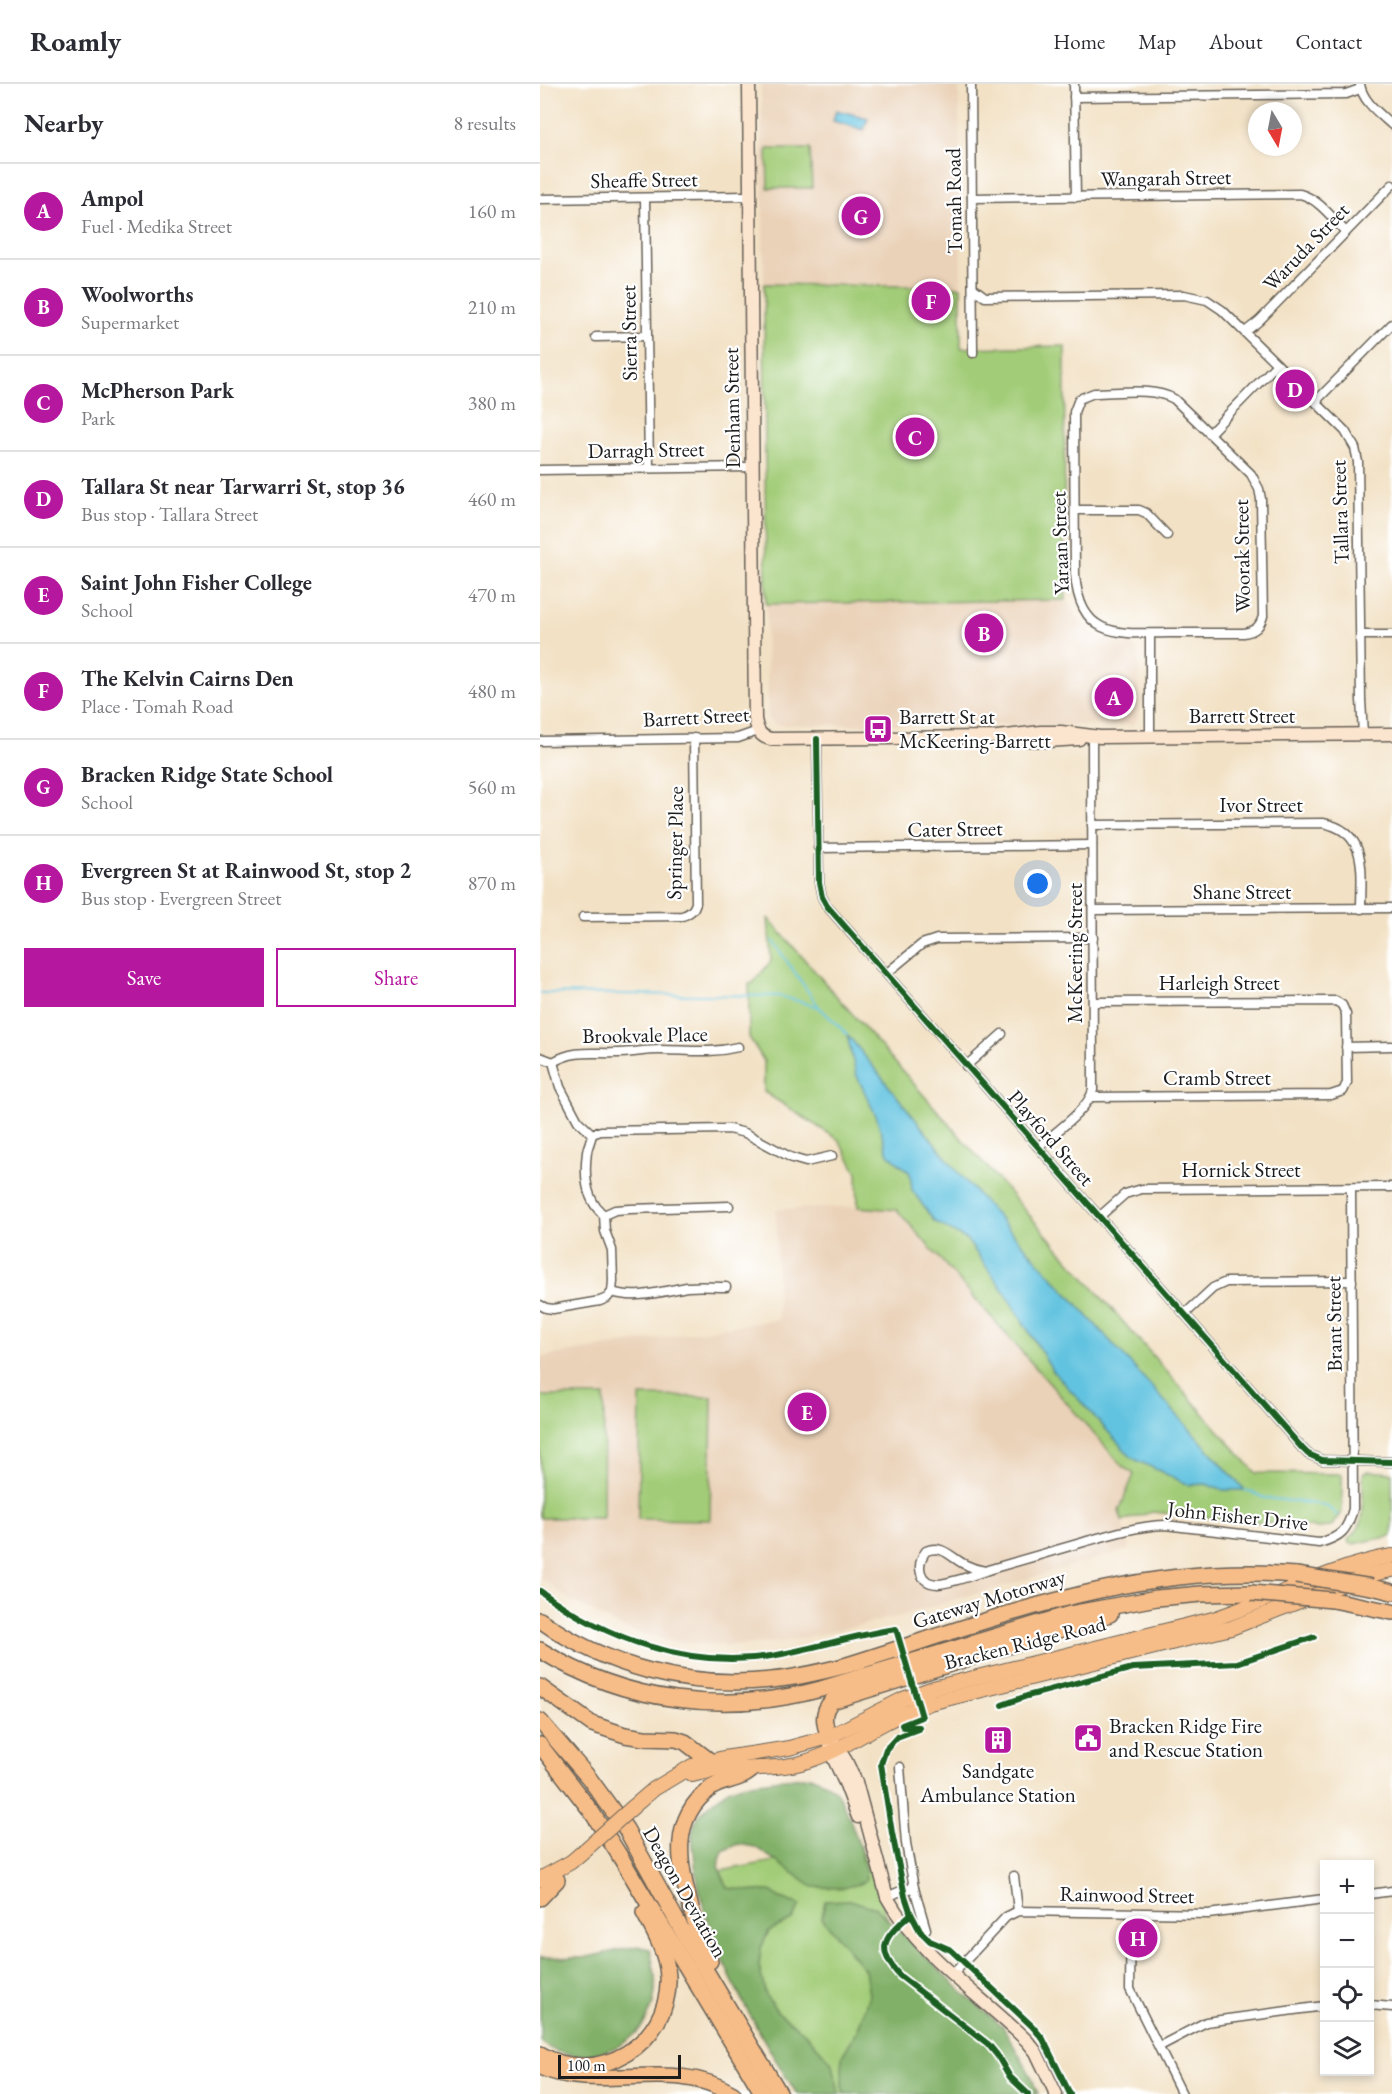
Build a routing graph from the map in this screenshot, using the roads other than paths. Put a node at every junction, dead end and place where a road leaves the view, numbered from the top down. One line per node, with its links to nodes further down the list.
1 (749, 84): 8 (street, Denham Street)
2 (971, 84): 11 (street, Tomah Road)
3 (1074, 84): 5 (street)
4 (1360, 87): 5 (street); 6 (street)
5 (1074, 97): 9 (street)
6 (1392, 125)
7 (1392, 185): 13 (street, Waruda Street)
8 (749, 196): 10 (street, Sheaffe Street); 24 (street, Denham Street)
9 (1076, 197): 11 (street, Wangarah Street); 13 (street, Wangarah Street)
10 (645, 198): 12 (street, Sheaffe Street); 17 (street, Sierra Street)
11 (972, 198): 14 (street, Tomah Road)
12 (540, 199)
13 (1346, 232): 16 (street, Waruda Street)
14 (973, 288): 16 (street, Tallara Street); 19 (street, Tomah Road)
15 (1392, 324): 22 (street)
16 (1245, 332): 20 (street, Tallara Street)
17 (646, 336): 18 (street); 25 (street, Sierra Street)
18 (596, 337)
19 (973, 353)
20 (1277, 364): 22 (street, Tallara Street); 23 (street)
21 (1079, 399): 23 (street, Woorak Street); 27 (street, Yaraan Street)
22 (1316, 401): 32 (street, Tallara Street)
23 (1210, 433): 29 (street, Woorak Street)
24 (752, 467): 25 (street, Darragh Street); 33 (street, Denham Street)
25 (649, 468): 26 (street, Darragh Street)
26 (540, 470)
27 (1076, 510): 28 (street); 30 (street, Yaraan Street)
28 (1167, 535)
29 (1258, 627): 30 (street, Yaraan Street)
30 (1150, 634): 37 (street)
31 (1392, 634): 32 (street)
32 (1361, 636): 35 (street, Tallara Street)
33 (758, 730): 38 (street, Barrett Street); 39 (street, Barrett Street)
34 (1392, 734): 35 (street, Barrett Street)
35 (1364, 735): 37 (street, Barrett Street)
36 (1092, 736): 37 (street, Barrett Street); 39 (street, Barrett Street); 41 (street, McKeering Street)
37 (1150, 736)
38 (694, 738): 40 (street, Barrett Street); 47 (street, Springer Place)
39 (817, 739): 43 (street, Playford Street)
40 (540, 741)
41 (1092, 825): 42 (street, McKeering Street); 45 (street, Ivor Street)
42 (1092, 845): 43 (street, Cater Street); 46 (street, McKeering Street)
43 (818, 848): 49 (street, Playford Street)
44 (1392, 908): 45 (street, Shane Street)
45 (1361, 909): 46 (street, Shane Street)
46 (1093, 910): 48 (street, McKeering Street)
47 (583, 917)
48 (1093, 938): 49 (street); 50 (street, McKeering Street)
49 (887, 973): 57 (street, Playford Street)
50 (1094, 1002): 54 (street, Harleigh Street); 58 (street, McKeering Street)
51 (1002, 1034): 57 (street)
52 (1392, 1046): 54 (street)
53 (738, 1047): 56 (street, Brookvale Place)
54 (1346, 1047): 58 (street, Cramb Street)
55 (540, 1058): 56 (street)
56 (553, 1062): 59 (street)
57 (966, 1066): 60 (street, Playford Street)
58 (1091, 1097): 60 (street)
59 (592, 1134): 61 (street); 65 (street)
60 (1038, 1147): 66 (street, Playford Street)
61 (832, 1156)
62 (1392, 1187): 63 (street, Hornick Street)
63 (1351, 1188): 66 (street, Hornick Street); 67 (street, Brant Street)
64 (729, 1206): 65 (street)
65 (604, 1215): 69 (street)
66 (1099, 1217): 71 (street, Playford Street)
67 (1352, 1281): 71 (street); 72 (street, Brant Street)
68 (726, 1287): 69 (street)
69 (612, 1292): 70 (street)
70 (540, 1305)
71 (1185, 1314): 72 (street, Playford Street)
72 (1353, 1460): 73 (street, Playford Street); 76 (street, John Fisher Drive)
73 (1392, 1462)
74 (1392, 1556): 85 (main road, Bracken Ridge Road)
75 (1392, 1570): 85 (main road, Bracken Ridge Road)
76 (985, 1571): 76 (street, John Fisher Drive)
77 (1392, 1592): 80 (highway, Gateway Motorway, bridge)
78 (1132, 1601): 79 (highway, Gateway Motorway, bridge); 81 (highway, Gateway Motorway); 85 (highway)
79 (1392, 1612)
80 (540, 1620)
81 (540, 1650)
82 (540, 1687): 86 (highway)
83 (540, 1721): 106 (highway, Deagon Deviation)
84 (540, 1745): 90 (highway, Deagon Deviation)
85 (833, 1746): 86 (main road, Bracken Ridge Road); 88 (main road, Bracken Ridge Road); 99 (street)
86 (710, 1761): 89 (main road, Bracken Ridge Road)
87 (900, 1767): 96 (street)
88 (753, 1769): 89 (main road, Bracken Ridge Road); 106 (highway)
89 (673, 1778): 91 (main road, Bracken Ridge Road, bridge)
90 (618, 1853): 111 (highway); 114 (highway, Deagon Deviation)
91 (571, 1862): 93 (main road, Bracken Ridge Road); 94 (main road, Bracken Ridge Road)
92 (1014, 1876): 102 (street)
93 (540, 1879)
94 (557, 1880): 95 (main road, Bracken Ridge Road); 100 (highway)
95 (540, 1887)
96 (914, 1888): 99 (street); 104 (street)
97 (1392, 1891): 98 (street)
98 (1374, 1893)
99 (887, 1897): 105 (street)
100 (540, 1898)
101 (1320, 1900): 103 (street, Rainwood Street)
102 (1018, 1911): 103 (street, Rainwood Street); 105 (street)
103 (1131, 1914): 110 (street)
104 (926, 1929)
105 (954, 1973): 116 (street)
106 (727, 2005): 115 (highway, Deagon Deviation)
107 (1374, 2005): 109 (street)
108 (1320, 2007): 110 (street)
109 (1392, 2007)
110 (1160, 2046): 117 (street)
111 (540, 2054)
112 (540, 2067): 113 (highway)
113 (734, 2094)
114 (763, 2094)
115 (780, 2094)
116 (1056, 2094)
117 (1182, 2094)

